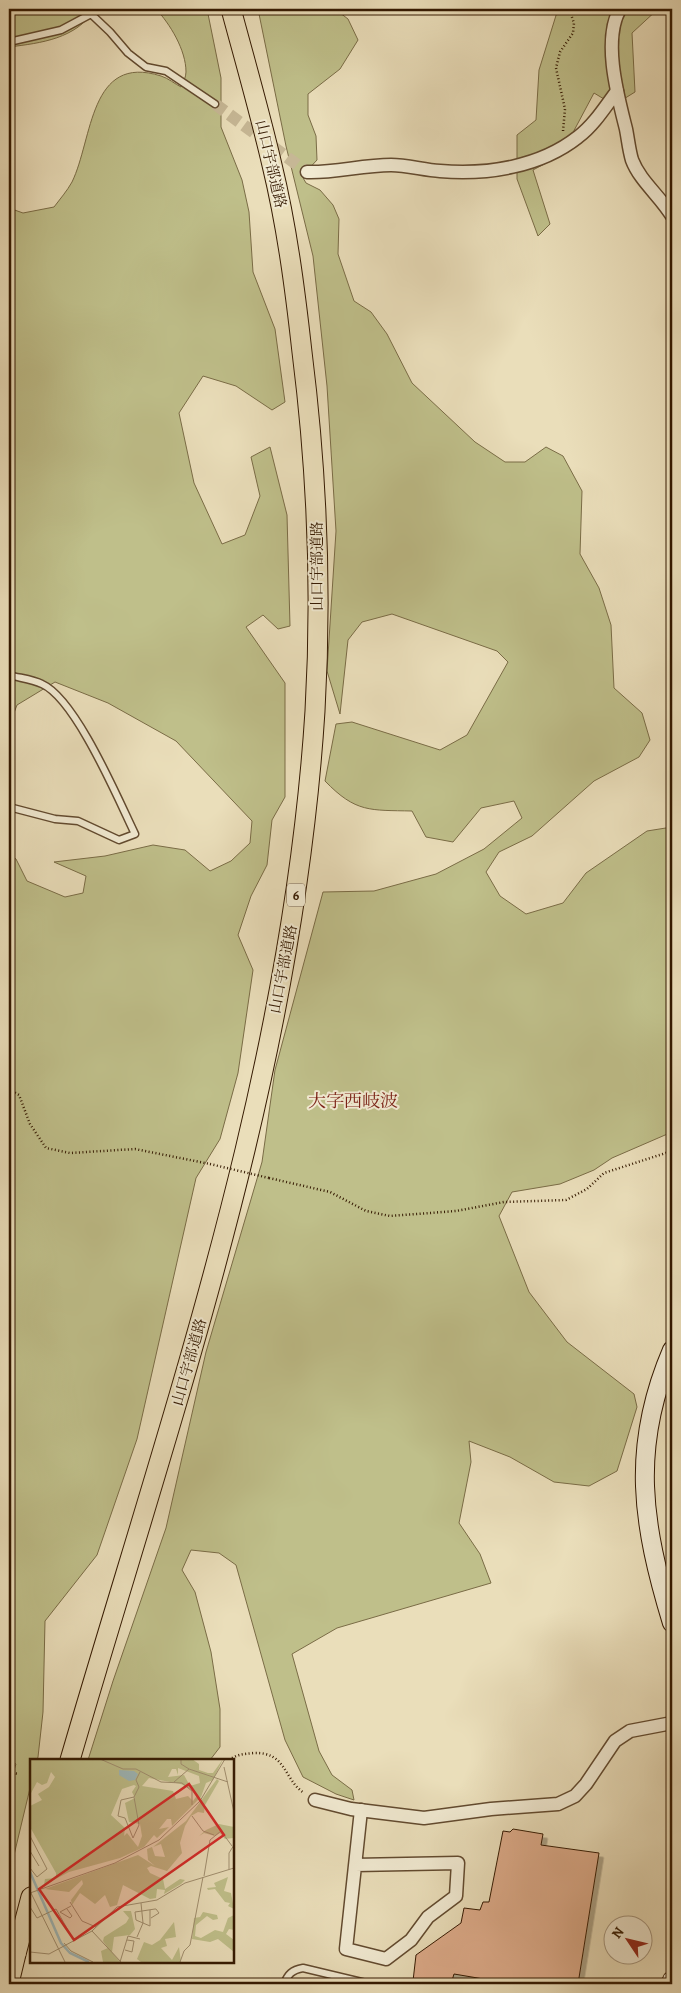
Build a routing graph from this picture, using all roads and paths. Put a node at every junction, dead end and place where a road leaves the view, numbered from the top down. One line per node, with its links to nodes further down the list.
1 (231, 9): 17 (main road, 山口宇部道路 / 6)
2 (569, 9): 7 (path)
3 (620, 9): 5 (street)
4 (9, 42): 6 (lane)
5 (617, 91): 7 (street); 9 (street)
6 (215, 104)
7 (562, 148): 8 (street)
8 (307, 172)
9 (672, 216)
10 (9, 675): 11 (lane)
11 (9, 807)
12 (9, 1089): 13 (path, bridge)
13 (672, 1150)
14 (672, 1350): 15 (street)
15 (672, 1623)
16 (672, 1723): 22 (street)
17 (70, 1759)
18 (230, 1759): 21 (path)
19 (9, 1772): 20 (path)
20 (18, 1774)
21 (316, 1800): 22 (street)
22 (361, 1810): 23 (street)
23 (355, 1865): 23 (street)
24 (30, 1901): 26 (main road, bridge)
25 (672, 1980): 29 (street)
26 (9, 1983)
27 (284, 1984): 28 (lane)
28 (370, 1984)
29 (671, 1984)

